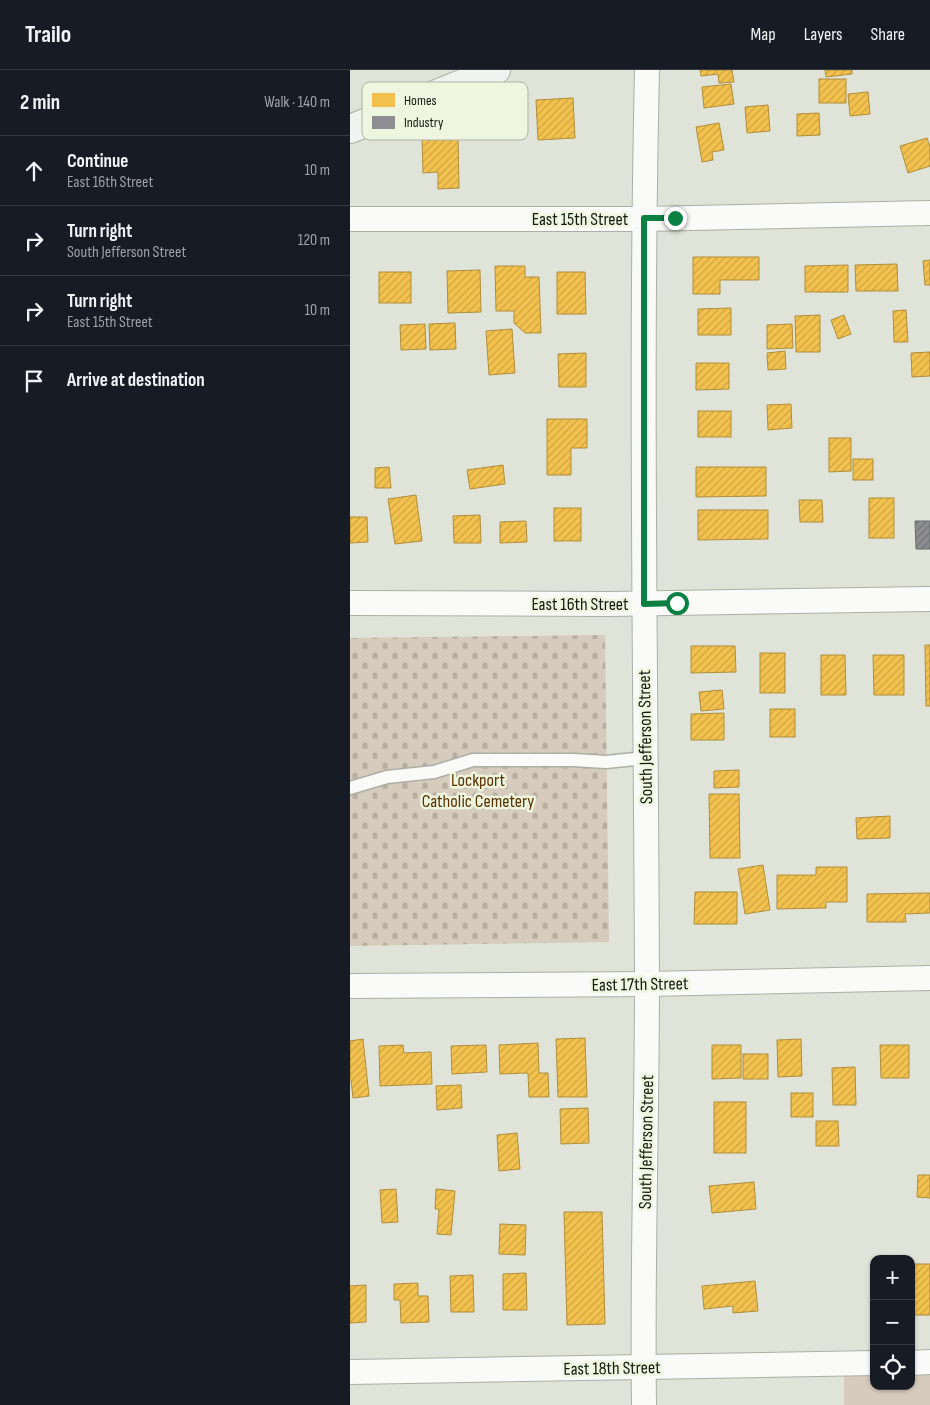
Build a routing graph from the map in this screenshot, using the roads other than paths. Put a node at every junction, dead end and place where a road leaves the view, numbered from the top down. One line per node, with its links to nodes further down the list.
1 (496, 70): 3 (street)
2 (647, 70): 7 (street, South Jefferson Street)
3 (466, 82)
4 (362, 124): 5 (street)
5 (350, 129)
6 (930, 213): 7 (street, East 15th Street)
7 (644, 218): 8 (street, East 15th Street); 11 (street, South Jefferson Street)
8 (350, 219)
9 (930, 599): 11 (street, East 16th Street)
10 (350, 603): 11 (street, East 16th Street)
11 (644, 604): 12 (street, South Jefferson Street)
12 (645, 758): 13 (lane); 15 (street, South Jefferson Street)
13 (350, 788)
14 (930, 978): 15 (street, East 17th Street)
15 (647, 984): 16 (street, East 17th Street); 20 (street, South Jefferson Street)
16 (350, 986)
17 (930, 1362): 19 (street)
18 (870, 1363): 20 (street, East 18th Street)
19 (915, 1363)
20 (644, 1367): 21 (street, East 18th Street); 22 (street, South Jefferson Street)
21 (350, 1372)
22 (644, 1405)

